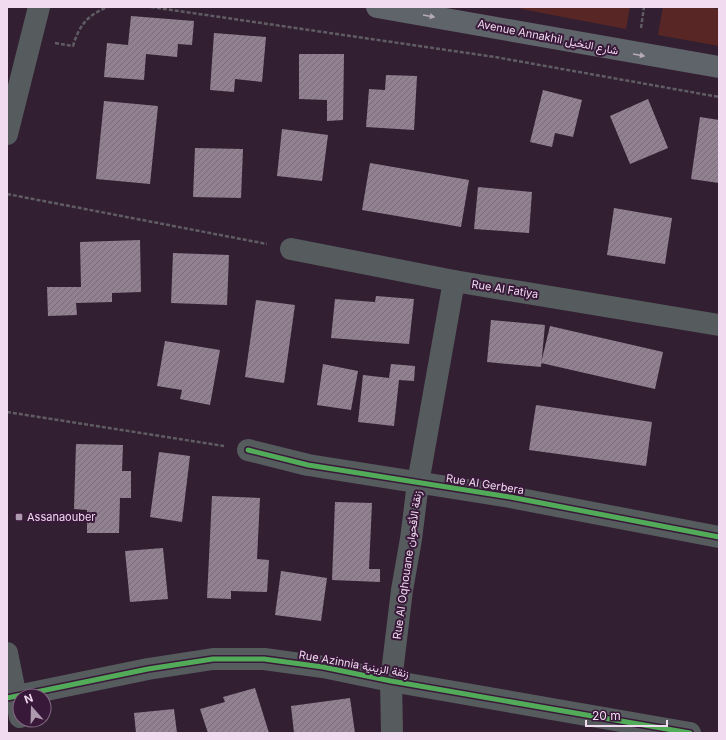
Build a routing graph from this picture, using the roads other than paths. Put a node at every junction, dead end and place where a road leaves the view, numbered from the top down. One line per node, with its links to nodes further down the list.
1 (38, 7): 4 (street)
2 (377, 7): 3 (main road, Avenue Annakhil شارع النخيل, one-way to 3)
3 (719, 67)
4 (7, 134)
5 (291, 249): 6 (street, Rue Al Fatiya)
6 (454, 281): 7 (street, Rue Al Fatiya); 9 (street, Rue Al Oqhouane زنقة الأقحوان)
7 (719, 325)
8 (248, 450): 9 (street, Rue Al Gerbera)
9 (418, 483): 10 (street, Rue Al Gerbera); 12 (street, Rue Al Oqhouane زنقة الأقحوان)
10 (719, 537)
11 (7, 653): 13 (street)
12 (391, 681): 13 (street, Rue Azinnia زنقة الزينية); 14 (street, Rue Al Oqhouane زنقة الأقحوان); 15 (street, Rue Azinnia زنقة الزينية)
13 (11, 697)
14 (392, 733)
15 (690, 733)

